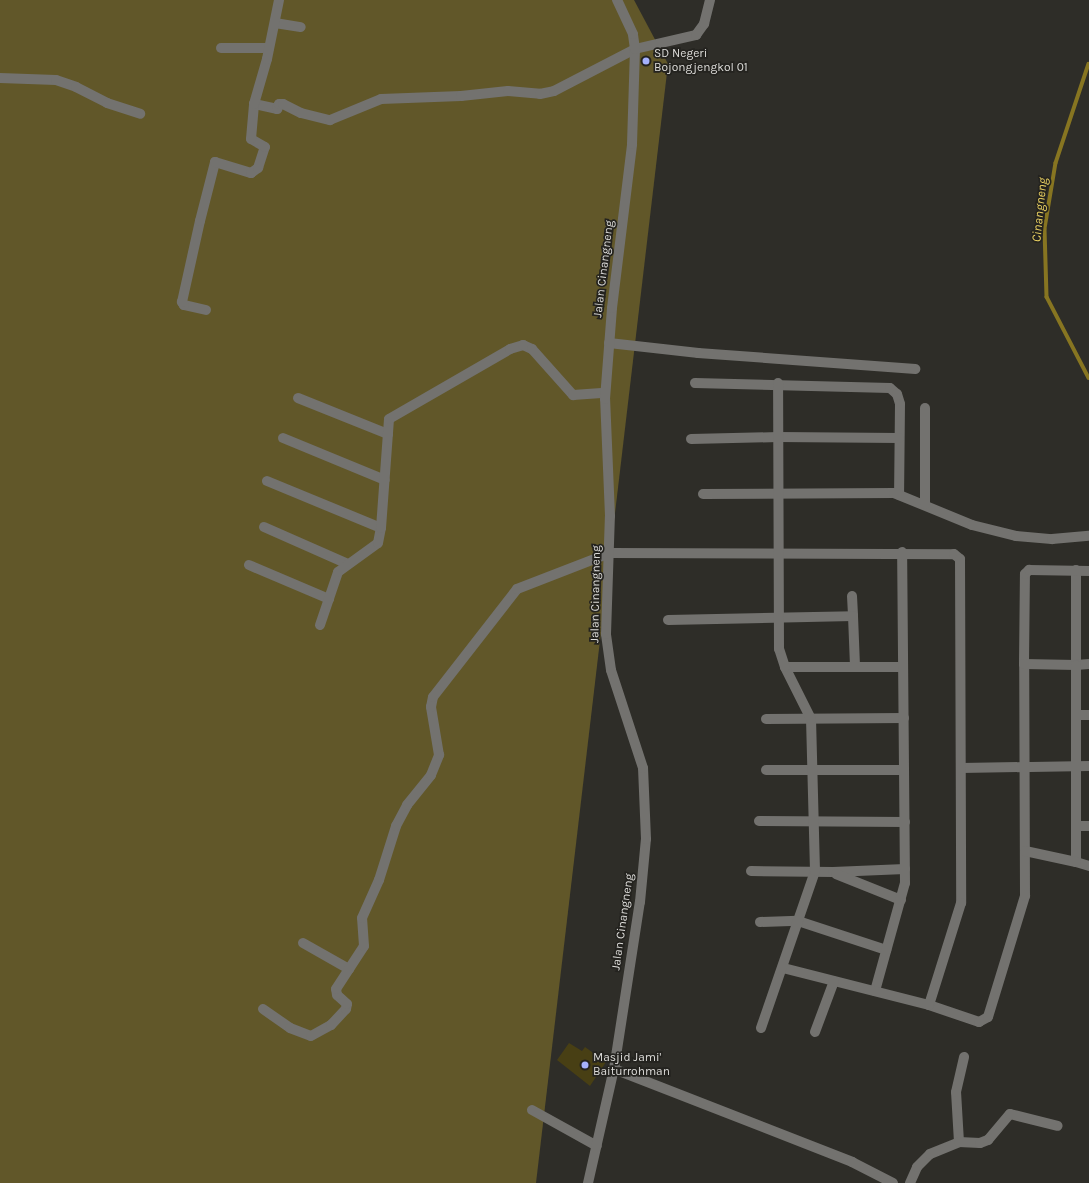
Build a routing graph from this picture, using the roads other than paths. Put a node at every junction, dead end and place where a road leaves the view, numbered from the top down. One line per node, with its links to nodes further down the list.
1 (279, 0): 4 (street)
2 (617, 0): 8 (street, Jalan Cinangneng)
3 (710, 0): 8 (street)
4 (276, 23): 5 (street); 7 (street)
5 (301, 27)
6 (221, 48): 7 (street)
7 (270, 48): 10 (street)
8 (636, 48): 10 (street); 13 (street, Jalan Cinangneng)
9 (0, 78): 11 (street)
10 (254, 104): 12 (street)
11 (140, 114)
12 (206, 310)
13 (609, 343): 14 (street); 17 (street, Jalan Cinangneng)
14 (915, 369)
15 (695, 383): 16 (street)
16 (778, 383): 21 (street); 23 (street)
17 (605, 393): 20 (street); 35 (street, Jalan Cinangneng)
18 (298, 398): 20 (street)
19 (926, 408): 30 (street)
20 (388, 434): 25 (street)
21 (778, 436): 23 (street); 24 (street); 27 (street)
22 (283, 438): 25 (street)
23 (899, 438): 29 (street)
24 (691, 439)
25 (385, 480): 32 (street)
26 (267, 481): 32 (street)
27 (779, 492): 28 (street); 29 (street); 36 (street)
28 (703, 494)
29 (899, 495): 30 (street)
30 (925, 504): 33 (street)
31 (264, 527): 37 (street)
32 (382, 528): 37 (street)
33 (1089, 536)
34 (902, 552): 36 (street); 52 (street); 61 (street)
35 (610, 553): 36 (street); 83 (street); 91 (street, Jalan Cinangneng)
36 (780, 553): 43 (street)
37 (348, 564): 42 (street)
38 (249, 565): 42 (street)
39 (1076, 570): 40 (street); 47 (street); 48 (street)
40 (1089, 570)
41 (852, 596): 44 (street)
42 (329, 599): 46 (street)
43 (780, 616): 44 (street); 45 (street); 51 (street)
44 (853, 616): 50 (street)
45 (668, 620)
46 (320, 624)
47 (1024, 664): 48 (street); 60 (street)
48 (1076, 664): 49 (street); 53 (street)
49 (1089, 664)
50 (856, 666): 51 (street); 52 (street)
51 (785, 667): 57 (street)
52 (903, 667): 55 (street)
53 (1076, 715): 54 (street); 58 (street)
54 (1089, 715)
55 (904, 718): 57 (street); 63 (street)
56 (766, 719): 57 (street)
57 (810, 719): 64 (street)
58 (1075, 766): 59 (street); 60 (street); 68 (street)
59 (1089, 766)
60 (1023, 767): 61 (street); 70 (street)
61 (961, 768): 86 (street)
62 (766, 770): 64 (street)
63 (904, 770): 64 (street); 67 (street)
64 (812, 771): 66 (street)
65 (759, 821): 66 (street)
66 (812, 821): 67 (street); 75 (street)
67 (905, 822): 73 (street)
68 (1076, 826): 69 (street); 71 (street)
69 (1089, 826)
70 (1025, 851): 71 (street); 86 (street)
71 (1076, 862): 72 (street)
72 (1089, 866)
73 (905, 869): 76 (street); 77 (street)
74 (751, 871): 75 (street)
75 (815, 871): 76 (street); 78 (street)
76 (833, 872): 77 (street)
77 (901, 900): 81 (street)
78 (798, 921): 79 (street); 81 (street); 82 (street)
79 (760, 922)
80 (303, 943): 83 (street)
81 (886, 950): 85 (street)
82 (783, 968): 84 (street); 88 (street)
83 (349, 969): 87 (street)
84 (834, 981): 85 (street); 89 (street)
85 (875, 991): 86 (street)
86 (929, 1005)
87 (263, 1010)
88 (761, 1028)
89 (815, 1032)
90 (964, 1057): 94 (street)
91 (614, 1069): 95 (street, Jalan Cinangneng); 97 (street)
92 (532, 1110): 95 (street)
93 (1058, 1126): 94 (street)
94 (960, 1142): 98 (street)
95 (597, 1146): 96 (street, Jalan Cinangneng)
96 (588, 1183)
97 (893, 1183)
98 (910, 1183)

